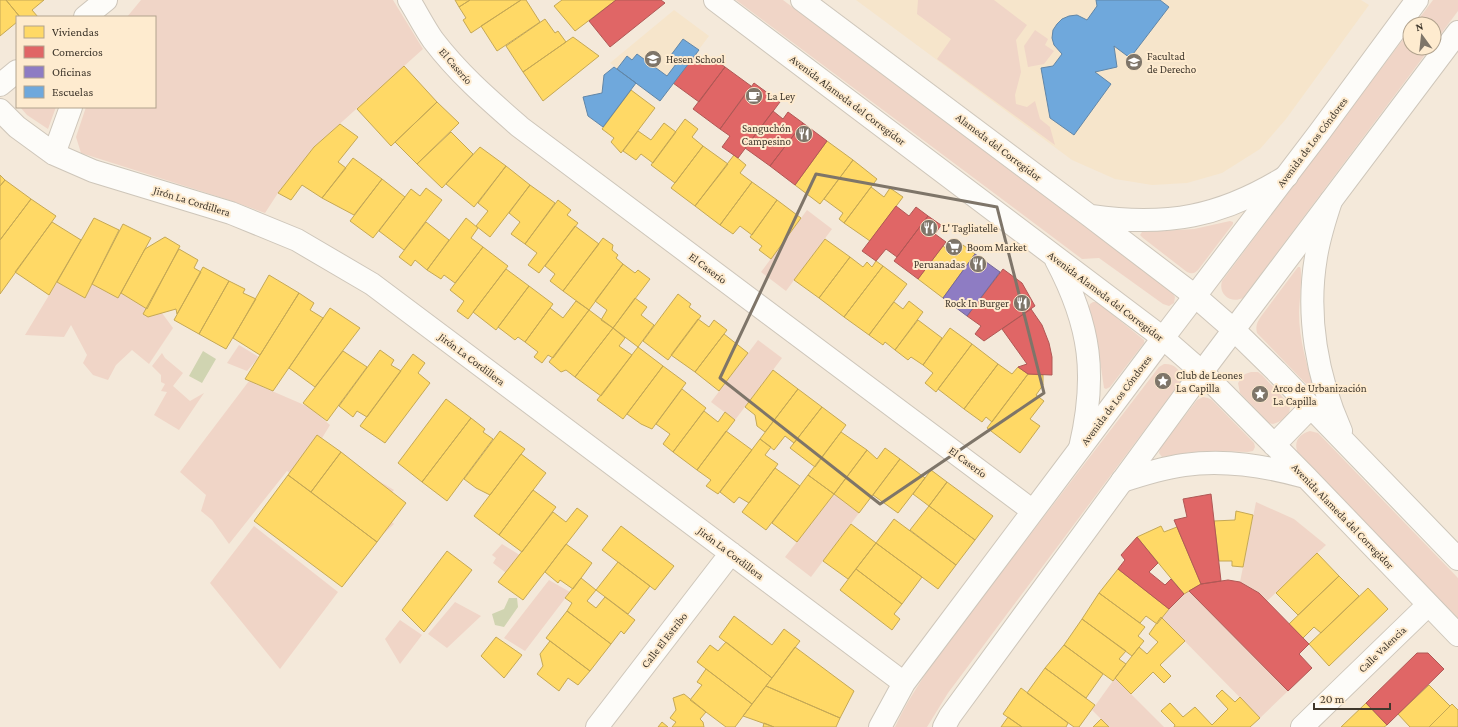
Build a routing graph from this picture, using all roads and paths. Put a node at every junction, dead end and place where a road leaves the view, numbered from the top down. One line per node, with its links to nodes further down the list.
1 (106, 0): 7 (street)
2 (121, 0): 8 (street)
3 (409, 0): 29 (street, El Caserío)
4 (715, 0): 18 (street, Avenida Alameda del Corregidor)
5 (802, 0): 17 (street, Alameda del Corregidor)
6 (1414, 1): 15 (street, Avenida de Los Cóndores)
7 (86, 16)
8 (112, 16)
9 (1458, 32): 16 (street)
10 (16, 72): 11 (street)
11 (0, 85)
12 (71, 108): 14 (street)
13 (0, 110): 14 (street, Jirón La Cordillera)
14 (54, 154): 30 (street, Jirón La Cordillera)
15 (1286, 176): 17 (street); 19 (street, Avenida de Los Cóndores)
16 (1330, 201): 20 (street); 24 (street)
17 (1090, 216): 19 (street, Alameda del Corregidor)
18 (1055, 257): 21 (street, Avenida Alameda del Corregidor); 26 (street)
19 (1196, 296): 20 (street); 21 (street, Avenida de Los Cóndores)
20 (1234, 330): 22 (street); 23 (street)
21 (1163, 338): 22 (street, Avenida Alameda del Corregidor); 26 (street, Avenida de Los Cóndores)
22 (1202, 372): 25 (street, Avenida Alameda del Corregidor); 28 (street)
23 (1311, 407): 24 (street); 25 (street)
24 (1345, 441): 31 (street)
25 (1274, 445): 27 (street, Avenida Alameda del Corregidor)
26 (1080, 448): 29 (street, Avenida de Los Cóndores)
27 (1306, 477): 28 (street); 32 (street, Avenida Alameda del Corregidor)
28 (1122, 480): 37 (street)
29 (1033, 511): 34 (street, Avenida de Los Cóndores)
30 (731, 553): 34 (street, Jirón La Cordillera); 35 (street, Calle El Estribo)
31 (1458, 559)
32 (1428, 605): 33 (street, Avenida Alameda del Corregidor); 38 (street, Calle Valencia)
33 (1458, 635)
34 (904, 684): 36 (street, Avenida de Los Cóndores)
35 (597, 727)
36 (880, 727)
37 (944, 727)
38 (1302, 727)

